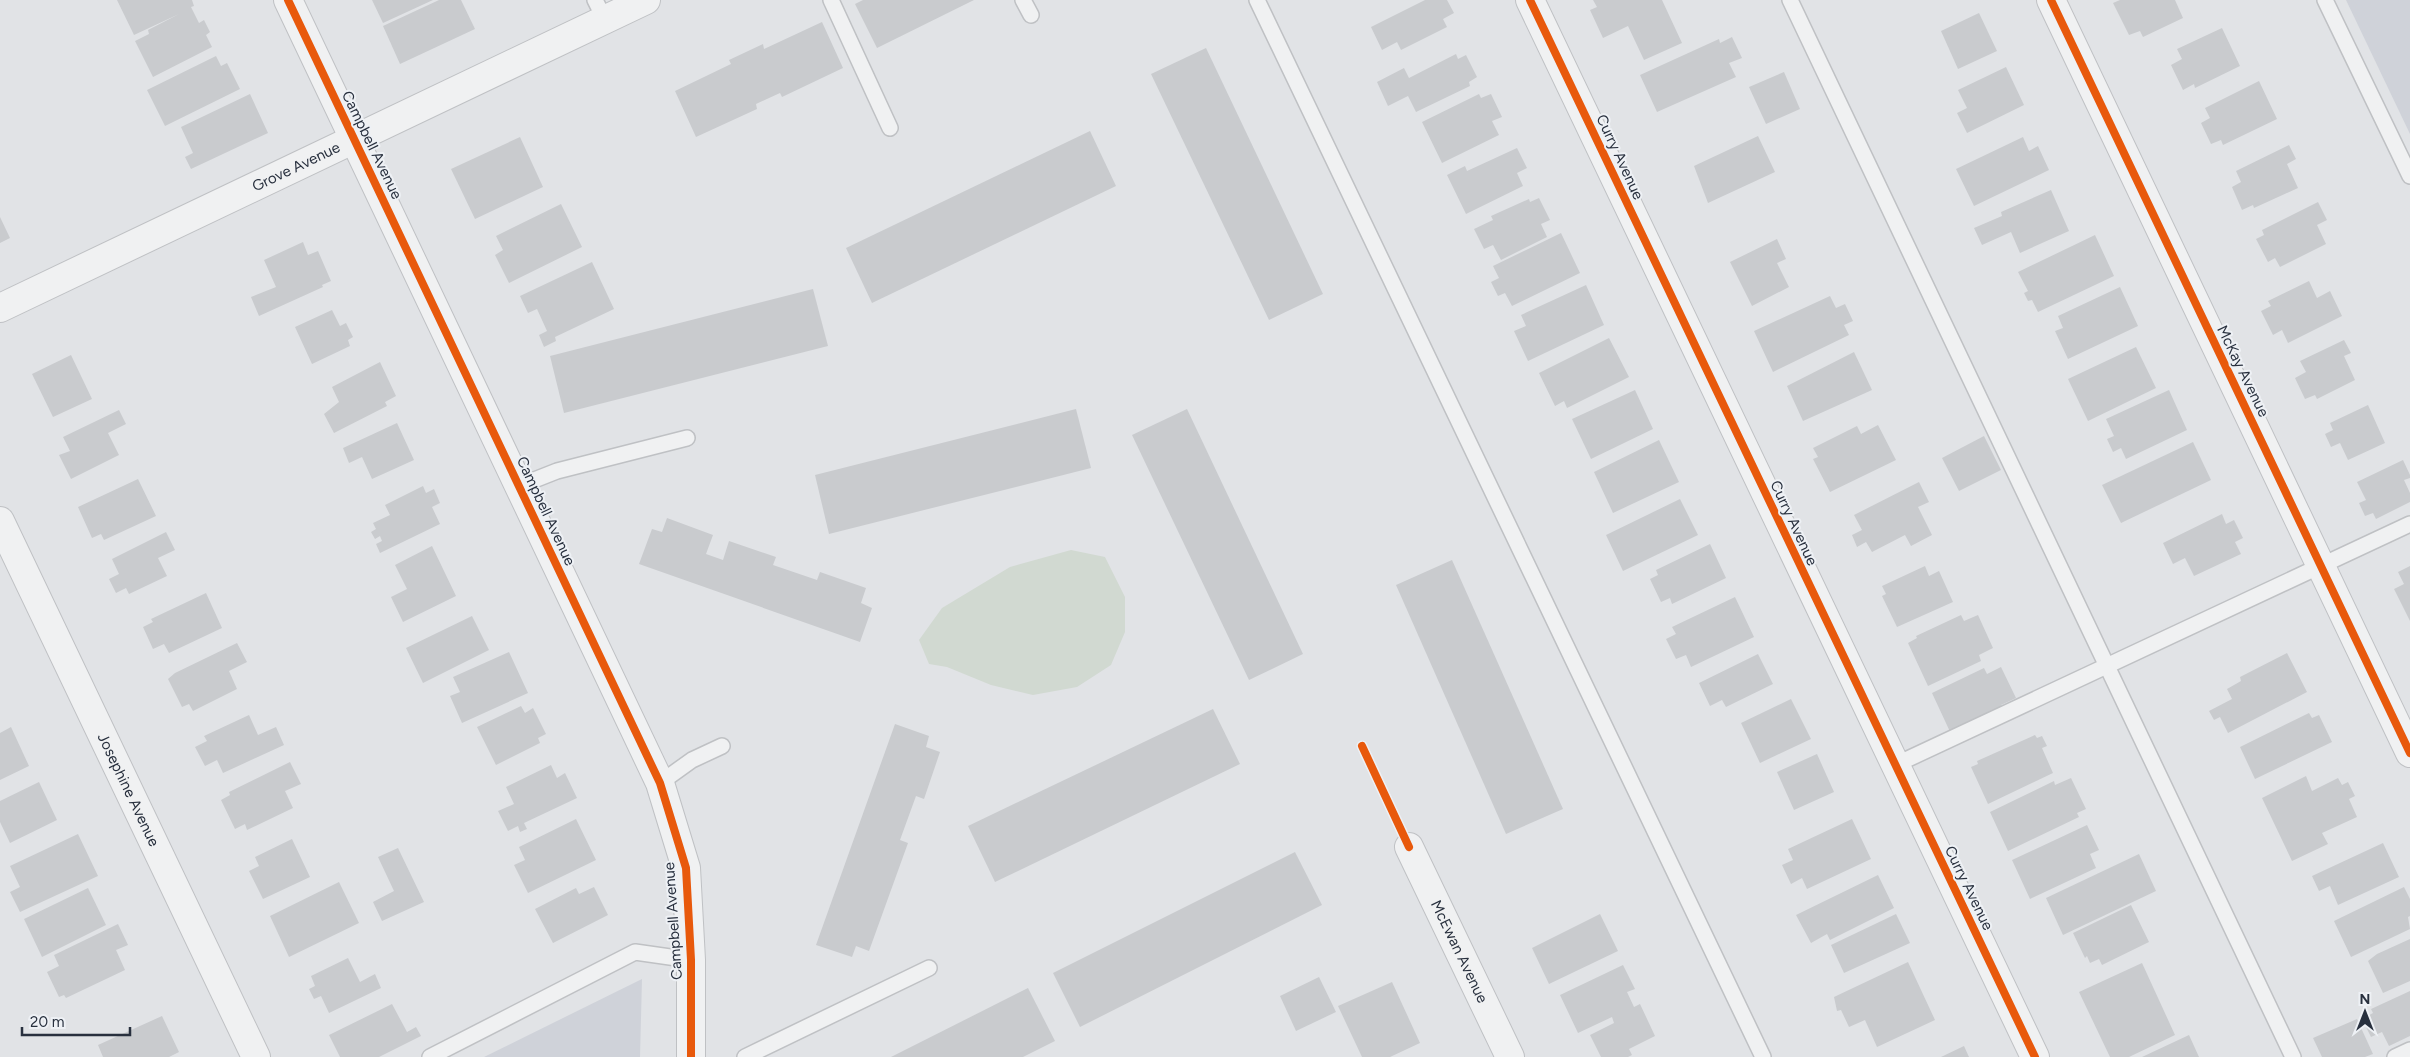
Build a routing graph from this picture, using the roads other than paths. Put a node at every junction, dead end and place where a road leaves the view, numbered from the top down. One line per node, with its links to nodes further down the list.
1 (288, 0): 13 (street, Campbell Avenue)
2 (646, 0): 10 (street, Grove Avenue)
3 (831, 0): 12 (lane)
4 (1023, 0): 11 (lane)
5 (1257, 0): 35 (lane)
6 (1530, 0): 24 (street, Curry Avenue)
7 (1790, 0): 21 (lane)
8 (2051, 0): 20 (street, McKay Avenue)
9 (2325, 0): 14 (lane)
10 (600, 10): 13 (street, Grove Avenue)
11 (1031, 15)
12 (890, 128)
13 (354, 139): 15 (street, Grove Avenue); 17 (street, Campbell Avenue)
14 (2410, 176)
15 (0, 308)
16 (687, 438): 17 (lane)
17 (519, 486): 25 (street, Campbell Avenue)
18 (0, 521): 30 (street, Josephine Avenue)
19 (2410, 524): 20 (lane)
20 (2321, 566): 21 (lane); 23 (street, McKay Avenue)
21 (2107, 666): 24 (lane); 37 (lane)
22 (722, 746): 25 (lane)
23 (2410, 754)
24 (1895, 765): 36 (street, Curry Avenue)
25 (660, 783): 27 (street, Campbell Avenue)
26 (1409, 847): 34 (street, McEwan Avenue)
27 (691, 960): 31 (lane); 32 (street, Campbell Avenue)
28 (929, 968): 33 (lane)
29 (2410, 1050): 38 (lane)
30 (256, 1057)
31 (430, 1057)
32 (691, 1057)
33 (745, 1057)
34 (1510, 1057)
35 (1763, 1057)
36 (2035, 1057)
37 (2292, 1057)
38 (2395, 1057)

